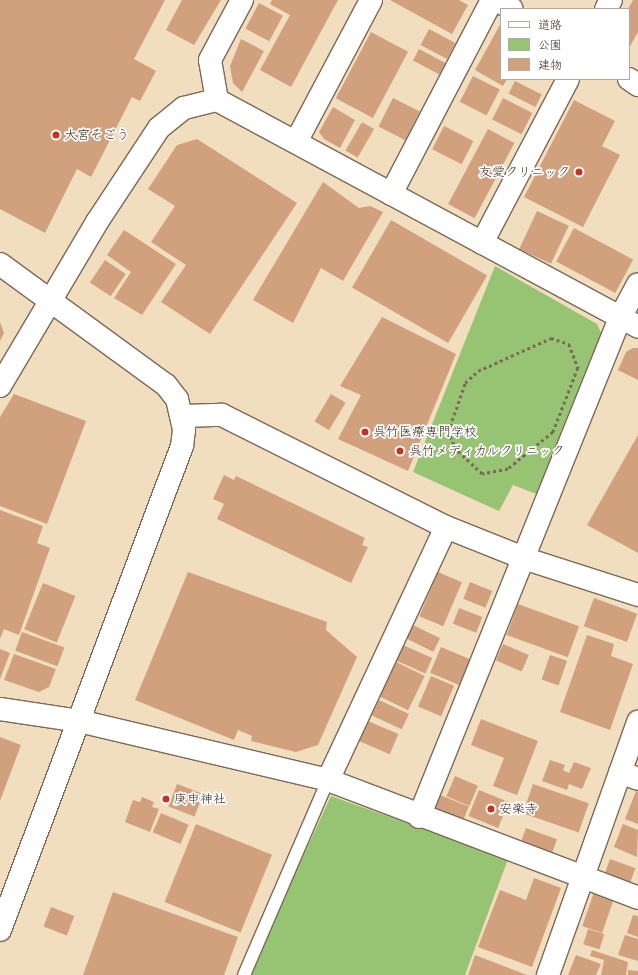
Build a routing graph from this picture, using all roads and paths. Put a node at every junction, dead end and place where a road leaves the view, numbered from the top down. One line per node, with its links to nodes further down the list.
1 (242, 0): 7 (street)
2 (371, 0): 8 (street)
3 (492, 0): 9 (street)
4 (497, 0): 5 (street)
5 (510, 8)
6 (567, 80): 10 (street)
7 (217, 100): 8 (street); 13 (street)
8 (297, 140): 9 (street)
9 (391, 194): 10 (street)
10 (482, 242): 14 (street)
11 (0, 264): 13 (street)
12 (638, 284): 14 (street)
13 (51, 300): 16 (street); 17 (street)
14 (629, 323): 19 (street)
15 (569, 344): 15 (path)
16 (0, 386)
17 (184, 416): 18 (street); 22 (street)
18 (446, 527): 19 (street); 25 (street)
19 (526, 559): 20 (street); 26 (street)
20 (638, 595)
21 (0, 708): 22 (street)
22 (79, 721): 25 (street); 29 (street)
23 (638, 722): 24 (street)
24 (629, 776): 27 (street)
25 (328, 780): 26 (street); 30 (lane)
26 (419, 817): 27 (street)
27 (583, 876): 28 (street); 31 (street)
28 (638, 898)
29 (0, 930)
30 (244, 975)
31 (548, 975)

